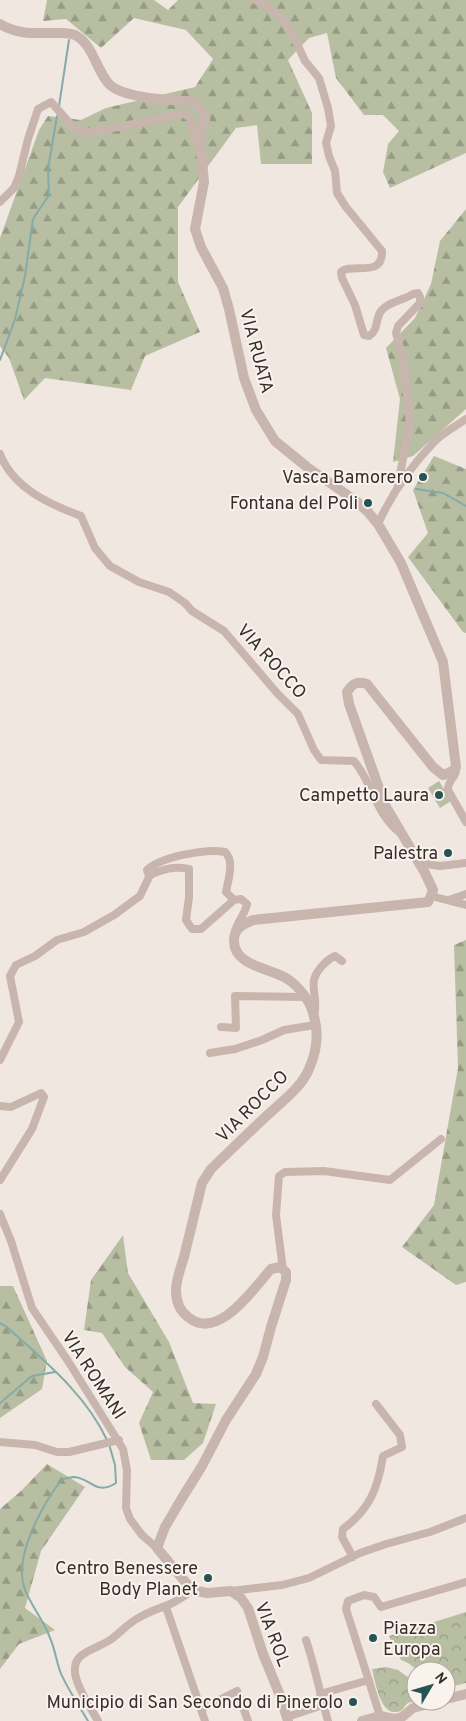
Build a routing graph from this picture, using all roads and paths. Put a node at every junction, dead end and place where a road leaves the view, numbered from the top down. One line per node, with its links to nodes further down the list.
1 (255, 0): 7 (street)
2 (0, 24): 3 (street, VIA RUATA)
3 (201, 151): 4 (street, VIA RUATA); 8 (street, VIA RUATA)
4 (0, 202)
5 (466, 419): 7 (street)
6 (0, 454): 11 (street, VIA ROCCO)
7 (397, 489): 8 (street)
8 (378, 524): 9 (street, VIA RUATA)
9 (456, 767): 10 (street); 11 (street, VIA ROCCO)
10 (466, 822)
11 (401, 834): 12 (street, VIA ROCCO)
12 (419, 863): 13 (street); 16 (street, VIA ROCCO)
13 (466, 863)
14 (149, 876): 17 (street); 17 (street); 26 (street)
15 (466, 894): 18 (street)
16 (432, 896): 18 (street); 20 (street)
17 (234, 900): 20 (street)
18 (447, 900): 19 (street)
19 (466, 905)
20 (234, 938): 22 (street)
21 (342, 960): 23 (street, VIA ROCCO)
22 (304, 997): 23 (street); 24 (street)
23 (315, 1020): 25 (street); 31 (street, VIA ROCCO)
24 (221, 1027)
25 (210, 1053)
26 (0, 1060)
27 (0, 1106): 29 (street)
28 (440, 1139): 31 (street)
29 (0, 1180)
30 (0, 1214): 33 (street, VIA ROMANI)
31 (283, 1270): 36 (street)
32 (376, 1404): 37 (street)
33 (117, 1440): 34 (street); 36 (street, VIA ROMANI)
34 (0, 1442)
35 (466, 1518): 37 (street)
36 (157, 1548): 39 (street)
37 (353, 1557): 40 (street)
38 (466, 1582): 43 (street)
39 (192, 1590): 40 (street); 41 (street)
40 (231, 1591): 49 (street, VIA ROL)
41 (166, 1607): 46 (street); 50 (street)
42 (306, 1640): 44 (street)
43 (369, 1680): 44 (street); 48 (street)
44 (320, 1694): 45 (street)
45 (323, 1705): 49 (street); 53 (street)
46 (201, 1710): 51 (street); 52 (street)
47 (410, 1711): 48 (street)
48 (380, 1716): 54 (street)
49 (288, 1719)
50 (98, 1721)
51 (205, 1721)
52 (248, 1721)
53 (328, 1721)
54 (362, 1721)

